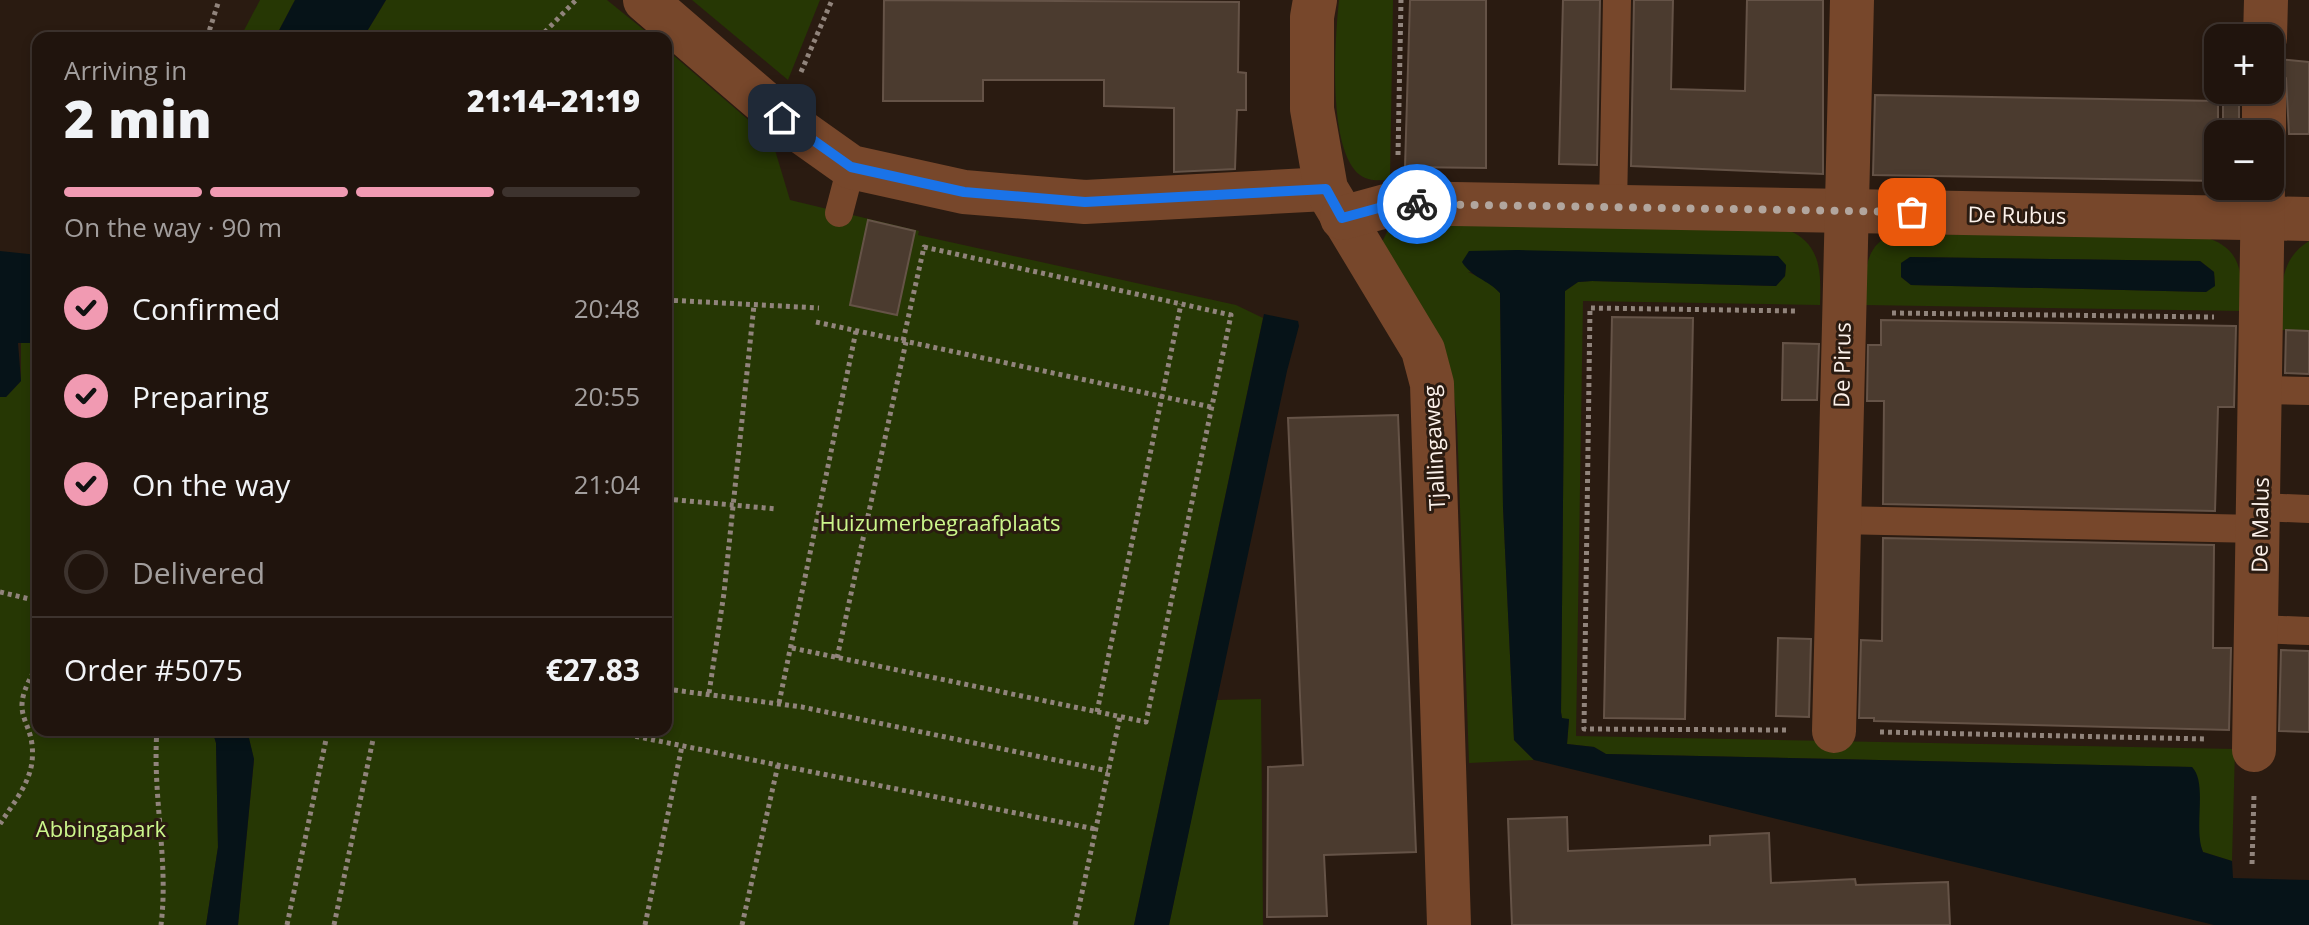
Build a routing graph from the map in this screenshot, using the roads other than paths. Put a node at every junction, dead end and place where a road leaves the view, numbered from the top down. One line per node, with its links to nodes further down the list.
1 (645, 0): 7 (street)
2 (1315, 0): 9 (street, Tjallingaweg)
3 (1617, 0): 10 (lane)
4 (1852, 0): 11 (street, De Pirus)
5 (2266, 0): 6 (street)
6 (2265, 24)
7 (851, 167): 9 (street, De Rubus); 12 (lane)
8 (2263, 202): 11 (street, De Rubus); 13 (street, De Rubus); 14 (street, De Malus)
9 (1334, 204): 10 (street, De Rubus); 23 (street, Tjallingaweg)
10 (1613, 207): 11 (street, De Rubus)
11 (1848, 211): 18 (street, De Pirus)
12 (839, 213)
13 (2309, 219)
14 (2262, 390): 15 (lane); 17 (street, De Malus)
15 (2309, 391)
16 (2309, 509): 17 (lane)
17 (2259, 518): 18 (lane); 19 (street, De Malus)
18 (1838, 520): 21 (street, De Pirus)
19 (2257, 629): 20 (lane); 22 (street, De Malus)
20 (2309, 631)
21 (1834, 731)
22 (2254, 750)
23 (1449, 925)

